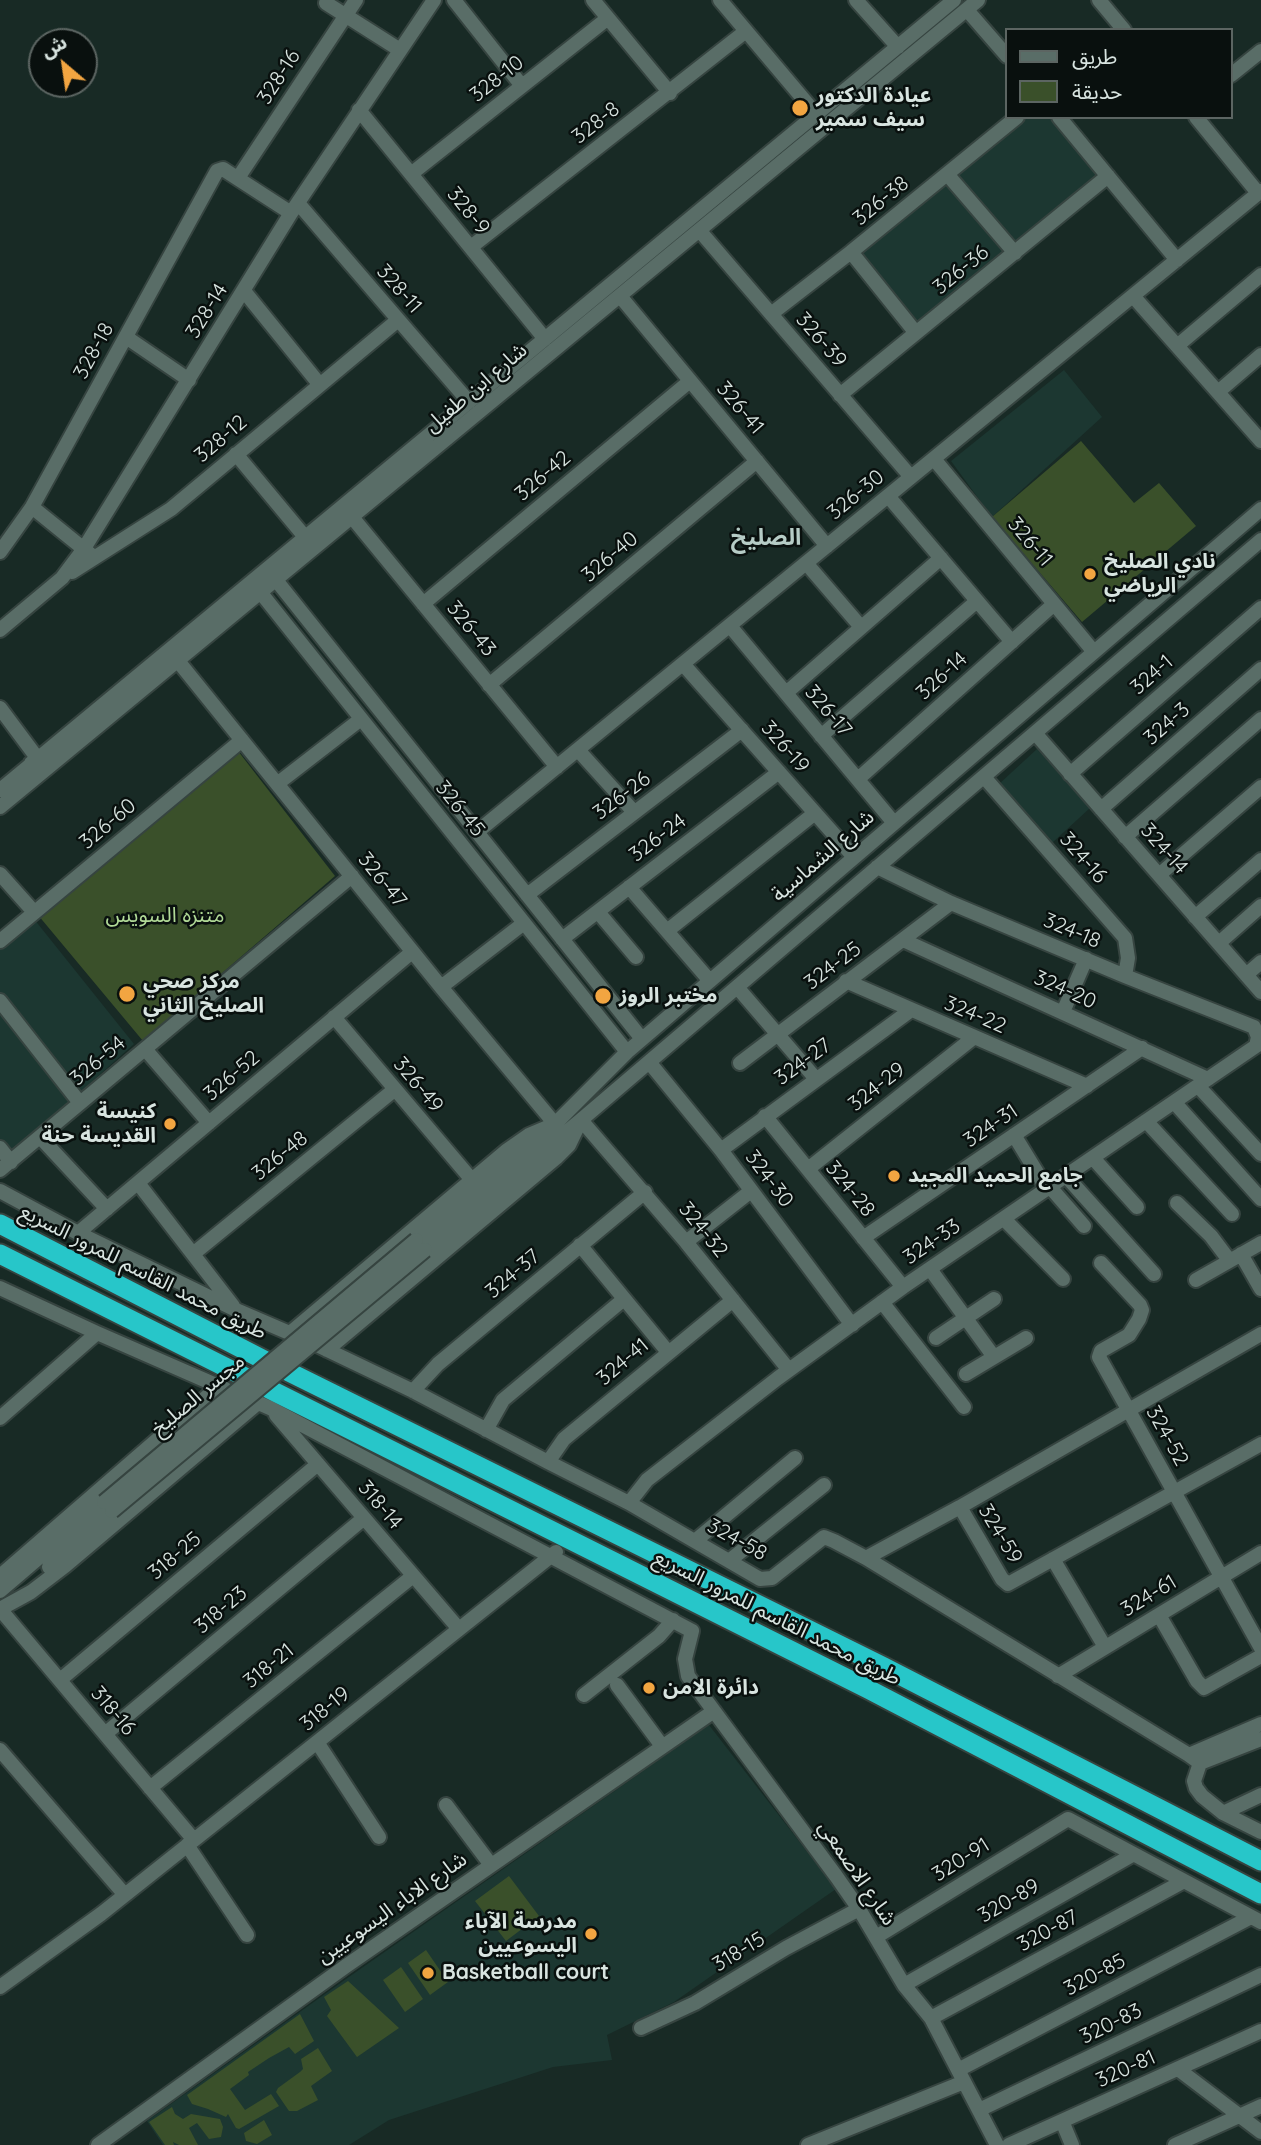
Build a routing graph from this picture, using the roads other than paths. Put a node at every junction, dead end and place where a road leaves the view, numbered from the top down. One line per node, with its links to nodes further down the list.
1 (356, 0): 11 (street, 328-16)
2 (435, 0): 16 (street, 328-14)
3 (454, 0): 21 (street)
4 (593, 0): 12 (street)
5 (720, 0): 14 (street)
6 (856, 0): 15 (street)
7 (954, 0): 15 (street, شارع ابن طفيل)
8 (1099, 0): 13 (street)
9 (326, 3): 11 (street)
10 (973, 5): 18 (street); 22 (street, شارع ابن طفيل)
11 (345, 15): 16 (street); 33 (street, 328-16)
12 (608, 18): 21 (street, 328-10); 23 (street)
13 (1122, 28)
14 (746, 32): 23 (street, 328-8); 25 (street)
15 (898, 47): 20 (street, شارع ابن طفيل)
16 (400, 50): 24 (street, 328-14)
17 (1261, 51): 19 (street)
18 (1006, 55)
19 (1233, 73)
20 (858, 79): 22 (street); 25 (street, شارع ابن طفيل)
21 (522, 86): 30 (street, 328-10)
22 (868, 92): 36 (street, شارع ابن طفيل)
23 (670, 93): 37 (street, 328-8)
24 (359, 110): 30 (street, 328-9); 35 (street, 328-14)
25 (816, 114): 46 (street, شارع ابن طفيل)
26 (1015, 119): 31 (street, 326-38)
27 (1061, 119): 32 (street)
28 (1198, 119): 34 (street)
29 (220, 169): 33 (street, 328-11); 49 (street, 328-18)
30 (411, 174): 37 (street, 328-9)
31 (947, 174): 38 (street, 326-38); 39 (street)
32 (1108, 176): 39 (street, 326-36); 40 (street)
33 (238, 178): 35 (street, 328-11)
34 (1260, 192): 40 (street, 326-30)
35 (294, 208): 42 (street, 328-14); 47 (street, 328-11)
36 (699, 230): 43 (street, شارع ابن طفيل); 45 (street, 326-39)
37 (471, 247): 50 (street, 328-9)
38 (851, 252): 45 (street, 326-38); 48 (street)
39 (1015, 253): 48 (street, 326-36)
40 (1177, 260): 44 (street, 326-30)
41 (1261, 275): 51 (street)
42 (244, 291): 53 (street, 328-14); 55 (street)
43 (620, 296): 46 (street, شارع ابن طفيل); 54 (street, 326-41)
44 (1133, 296): 51 (street); 61 (street, 326-30)
45 (771, 314): 57 (street, 326-39)
46 (585, 315): 50 (street, شارع ابن طفيل); 67 (street, شارع ابن طفيل)
47 (398, 320): 55 (street, 328-12); 58 (street, 328-11)
48 (916, 332): 57 (street, 326-36)
49 (126, 337): 53 (street); 65 (street, 328-18)
50 (545, 339): 58 (street, شارع ابن طفيل)
51 (1177, 346): 56 (street)
52 (1261, 355): 56 (street)
53 (189, 380): 72 (street, 328-14)
54 (691, 381): 62 (street, 326-41); 79 (street, 326-42)
55 (320, 385): 60 (street, 328-12)
56 (1218, 393): 59 (street)
57 (840, 395): 63 (street, 326-39)
58 (468, 402): 68 (street, شارع ابن طفيل)
59 (1258, 431)
60 (236, 454): 68 (street); 72 (street, 328-12)
61 (933, 459): 63 (street, 326-30); 80 (street, 326-11)
62 (757, 461): 70 (street, 326-41); 91 (street, 326-40)
63 (911, 477): 64 (street, 326-30)
64 (888, 496): 70 (street, 326-30); 73 (street)
65 (32, 508): 71 (street, 328-18); 72 (street)
66 (1261, 509): 87 (street, شارع الشماسية)
67 (352, 517): 75 (street, شارع ابن طفيل); 79 (street, 326-43)
68 (305, 537): 101 (street, شارع ابن طفيل)
69 (1261, 541): 97 (street, شارع الشماسية)
70 (827, 546): 74 (street, 326-30)
71 (0, 552)
72 (88, 553): 85 (street, 328-14)
73 (941, 558): 78 (street); 84 (street)
74 (806, 563): 83 (street, 326-30); 84 (street)
75 (276, 580): 76 (street, شارع ابن طفيل); 77 (street, 326-45)
76 (261, 593): 81 (street, 326-45); 88 (street, شارع ابن طفيل)
77 (287, 594): 81 (street); 119 (street, 326-45)
78 (977, 601): 86 (street); 98 (street)
79 (423, 604): 91 (street, 326-43)
80 (1054, 604): 86 (street, 326-14); 87 (street, 326-11)
81 (271, 606): 94 (street, 326-45)
82 (1261, 608): 104 (street, 324-1)
83 (730, 626): 89 (street, 326-30); 92 (street, 326-17)
84 (861, 627): 92 (street)
85 (0, 631)
86 (1012, 642): 106 (street, 326-14)
87 (1094, 652): 111 (street, شارع الشماسية)
88 (178, 661): 99 (street, 326-47); 101 (street, شارع ابن طفيل)
89 (683, 664): 96 (street, 326-19); 100 (street, 326-30)
90 (1261, 669): 113 (street, 324-3)
91 (489, 684): 102 (street, 326-43)
92 (786, 693): 98 (street, 326-17)
93 (0, 708): 101 (street)
94 (361, 719): 108 (street); 134 (street, 326-45)
95 (1261, 719): 120 (street)
96 (742, 730): 103 (street, 326-19); 114 (street, 326-26)
97 (1034, 733): 104 (street, 324-14); 105 (street, شارع الشماسية)
98 (821, 736): 106 (street, 326-17)
99 (242, 740): 108 (street, 326-47); 131 (street, 326-60)
100 (578, 750): 102 (street, 326-30); 114 (street)
101 (43, 764): 107 (street); 110 (street, شارع ابن طفيل); 112 (street, شارع ابن طفيل); 117 (street)
102 (557, 767): 119 (street, 326-30)
103 (779, 772): 115 (street, 326-19); 127 (street, 326-24)
104 (1070, 774): 113 (street, 324-14)
105 (984, 777): 116 (street, شارع الشماسية); 145 (street, 324-16)
106 (858, 779): 118 (street, 326-17)
107 (0, 781)
108 (277, 784): 126 (street, 326-47)
109 (1261, 787): 125 (street)
110 (0, 790)
111 (927, 795): 116 (street); 118 (street, شارع الشماسية)
112 (0, 807)
113 (1101, 809): 120 (street, 324-14)
114 (634, 812): 128 (street, 326-26)
115 (815, 813): 121 (street, 326-19); 135 (street)
116 (942, 813): 123 (street, شارع الشماسية)
117 (0, 817)
118 (894, 823): 121 (street, شارع الشماسية)
119 (477, 832): 128 (street, 326-45)
120 (1125, 837): 125 (street, 324-14)
121 (854, 857): 146 (street, شارع الشماسية)
122 (1261, 860): 133 (street)
123 (877, 867): 129 (street, 324-18); 149 (street, شارع الشماسية)
124 (0, 874): 131 (street)
125 (1159, 875): 133 (street, 324-14)
126 (352, 876): 140 (street, 326-47); 160 (street, 326-54)
127 (629, 887): 132 (street, 326-24); 135 (street)
128 (527, 895): 136 (street, 326-45)
129 (951, 903): 137 (street, 324-25); 142 (street, 324-18)
130 (1261, 906): 139 (street)
131 (34, 912): 138 (street, 326-60)
132 (598, 912): 136 (street, 326-24); 141 (street)
133 (1195, 917): 139 (street, 324-14)
134 (524, 923): 148 (street); 161 (street, 326-45)
135 (667, 931): 146 (street)
136 (562, 939): 158 (street, 326-45)
137 (903, 940): 147 (street, 324-25); 153 (street, 324-20)
138 (0, 941)
139 (1219, 943): 144 (street, 324-14)
140 (412, 952): 148 (street, 326-47); 154 (street, 326-52)
141 (636, 957)
142 (1086, 959): 145 (street, 324-18); 153 (street)
143 (1261, 962): 144 (street)
144 (1246, 975): 150 (street, 324-14)
145 (1125, 976): 155 (street, 324-18)
146 (710, 981): 158 (street, شارع الشماسية)
147 (846, 981): 152 (street, 324-22); 156 (street, 324-25)
148 (441, 987): 174 (street, 326-47)
149 (737, 987): 156 (street); 162 (street, شارع الشماسية)
150 (1261, 992)
151 (0, 1001): 169 (street)
152 (911, 1010): 157 (street, 324-22); 164 (street, 324-27)
153 (1063, 1012): 159 (street, 324-20)
154 (334, 1017): 167 (street, 326-49); 173 (street, 326-52)
155 (1257, 1023): 165 (street, 324-33)
156 (779, 1034): 163 (street, 324-25); 164 (street)
157 (973, 1038): 166 (street, 324-22); 182 (street, 324-29)
158 (642, 1039): 161 (street, شارع الشماسية)
159 (1142, 1048): 165 (street, 324-20); 166 (street, 324-31)
160 (145, 1049): 169 (street, 326-54); 173 (street)
161 (627, 1052): 174 (street, شارع الشماسية)
162 (649, 1062): 171 (street, شارع الشماسية); 178 (street, 324-30)
163 (740, 1063)
164 (816, 1079): 170 (street, 324-27)
165 (1203, 1082): 168 (street, 324-33); 179 (street)
166 (1087, 1086): 175 (street, 324-31)
167 (394, 1090): 184 (street, 326-49); 205 (street, 326-48)
168 (1174, 1102): 172 (street, 324-33); 190 (street)
169 (80, 1103): 176 (street, 326-54)
170 (765, 1116): 178 (street, 324-27); 182 (street, 324-28)
171 (581, 1120): 189 (street, 324-32); 202 (street, شارع الشماسية); 235 (street, 324-58)
172 (1146, 1121): 180 (street, 324-33); 194 (street)
173 (209, 1123): 185 (street, 326-52)
174 (555, 1124): 184 (street); 202 (street, شارع الشماسية)
175 (1014, 1135): 186 (street); 199 (street, 324-31)
176 (40, 1137): 181 (street, 326-54); 193 (street)
177 (0, 1148): 181 (street)
178 (721, 1150): 188 (street, 324-30)
179 (1261, 1154)
180 (1093, 1158): 183 (street, 324-33); 192 (street)
181 (5, 1166)
182 (808, 1169): 199 (street, 324-28)
183 (1066, 1176): 186 (street, 324-33); 210 (street)
184 (472, 1180): 221 (street)
185 (138, 1183): 193 (street, 326-52); 205 (street)
186 (1049, 1188): 195 (street, 324-33); 197 (street)
187 (0, 1191): 198 (street)
188 (751, 1191): 200 (street); 223 (street, 324-30)
189 (645, 1192): 200 (street, 324-32); 203 (street, 324-37)
190 (1261, 1199)
191 (1177, 1203): 206 (street)
192 (1137, 1207)
193 (107, 1209): 198 (street, 326-52)
194 (1232, 1214)
195 (1004, 1219): 209 (street, 324-33); 212 (street)
196 (0, 1222): 230 (highway, طريق محمد القاسم للمرور السريع)
197 (1084, 1226)
198 (78, 1233): 221 (street)
199 (863, 1238): 214 (street, 324-28)
200 (686, 1242): 219 (street, 324-32)
201 (1261, 1243): 206 (street)
202 (421, 1245): 248 (street, مجسر الصليخ, bridge)
203 (580, 1245): 217 (street); 235 (street, 324-37)
204 (0, 1254): 211 (highway)
205 (193, 1254): 221 (street)
206 (1235, 1257): 213 (street); 215 (street)
207 (0, 1260): 211 (highway)
208 (1101, 1263): 238 (street, 324-52)
209 (930, 1269): 214 (street, 324-33); 222 (street)
210 (1154, 1274)
211 (41, 1275): 234 (highway)
212 (1063, 1279)
213 (1196, 1280)
214 (903, 1287): 220 (street, 324-33)
215 (1261, 1289)
216 (2, 1292): 224 (street)
217 (624, 1298): 228 (street); 240 (street)
218 (994, 1299): 222 (street)
219 (733, 1300): 228 (street, 324-41); 231 (street, 324-32)
220 (882, 1303): 223 (street, 324-33); 237 (street)
221 (236, 1310)
222 (965, 1318): 226 (street); 229 (street)
223 (852, 1325): 231 (street, 324-33)
224 (97, 1333): 239 (street); 258 (street)
225 (1261, 1334): 238 (street, 324-59)
226 (936, 1338)
227 (1026, 1338): 229 (street)
228 (668, 1352): 243 (street, 324-41)
229 (993, 1357): 233 (street)
230 (264, 1360)
231 (789, 1370): 247 (street, 324-33)
232 (289, 1372): 289 (highway, طريق محمد القاسم للمرور السريع)
233 (966, 1374)
234 (244, 1377)
235 (413, 1391): 240 (street, 324-58)
236 (262, 1400): 244 (street, 318-14); 251 (highway, طريق محمد القاسم للمرور السريع); 254 (street); 262 (street)
237 (964, 1407)
238 (1128, 1410): 246 (street, 324-52); 249 (street, 324-59)
239 (0, 1418)
240 (486, 1430): 243 (street, 324-58)
241 (1261, 1444): 246 (street, 324-59)
242 (795, 1458): 252 (street)
243 (548, 1462): 247 (street, 324-58)
244 (318, 1464): 250 (street, 318-14); 270 (street, 318-25)
245 (824, 1485): 257 (street)
246 (1174, 1492): 256 (street, 324-59); 260 (street, 324-52)
247 (629, 1503): 252 (street, 324-58)
248 (108, 1507): 261 (street); 262 (street)
249 (960, 1507): 255 (street); 256 (street, 324-59)
250 (364, 1518): 259 (street, 318-14); 275 (street, 318-23)
251 (570, 1539): 254 (street, 318-19); 292 (highway, طريق محمد القاسم للمرور السريع)
252 (695, 1541): 257 (street, 324-58)
253 (1261, 1553): 260 (street, 324-61)
254 (551, 1555): 264 (street); 265 (street, 318-19)
255 (866, 1558): 257 (street, 324-58); 269 (street, 324-58)
256 (1053, 1559): 266 (street)
257 (729, 1561)
258 (2, 1571)
259 (414, 1576): 265 (street, 318-14); 281 (street, 318-21)
260 (1221, 1577): 263 (street, 324-61); 267 (street, 324-52)
261 (0, 1591)
262 (0, 1609): 270 (street, 318-16)
263 (1159, 1615): 266 (street, 324-61); 268 (street)
264 (673, 1620): 272 (street); 273 (street, شارع الاصمعي)
265 (459, 1629): 277 (street, 318-19)
266 (1105, 1647): 269 (street, 324-61)
267 (1261, 1648)
268 (1261, 1656)
269 (1058, 1676): 280 (street, 324-58)
270 (60, 1680): 275 (street, 318-16)
271 (617, 1685): 278 (street)
272 (584, 1695)
273 (714, 1711): 278 (street, شارع الاباء اليسوعيين); 294 (street, شارع الاصمعي)
274 (1261, 1724): 280 (street)
275 (105, 1734): 281 (street, 318-16)
276 (1261, 1739): 280 (street)
277 (317, 1742): 286 (street); 287 (street, 318-19)
278 (662, 1746): 290 (street, شارع الاباء اليسوعيين)
279 (0, 1750): 293 (street)
280 (1195, 1759): 284 (street)
281 (150, 1788): 287 (street, 318-16)
282 (1261, 1795): 284 (street)
283 (446, 1805): 290 (street)
284 (1223, 1813): 285 (street)
285 (1261, 1832)
286 (379, 1837)
287 (191, 1843): 293 (street, 318-19); 296 (street, 318-16)
288 (1134, 1854): 291 (street); 297 (street, 320-91); 299 (street, 320-89)
289 (1261, 1861)
290 (491, 1865): 311 (street, شارع الاباء اليسوعيين)
291 (1184, 1881): 295 (street); 301 (street, 320-87)
292 (1261, 1894)
293 (125, 1895): 300 (street, 318-19)
294 (859, 1909): 297 (street, شارع الاصمعي); 302 (street, 318-15)
295 (1256, 1919): 305 (street, 320-85)
296 (247, 1936)
297 (876, 1937): 299 (street, شارع الاصمعي)
298 (1261, 1975): 307 (street, 320-83)
299 (904, 1985): 301 (street, شارع الاصمعي)
300 (0, 1987)
301 (931, 2018): 305 (street, شارع الاصمعي)
302 (641, 2028)
303 (1261, 2031): 304 (street, 320-81)
304 (1178, 2069): 308 (street); 309 (street, 320-81)
305 (961, 2076): 307 (street, شارع الاصمعي); 312 (street, 320-85)
306 (1261, 2106): 308 (street)
307 (979, 2110): 313 (street, شارع الاصمعي)
308 (1239, 2115): 310 (street); 316 (street)
309 (1062, 2121): 314 (street, 320-81); 315 (street)
310 (1261, 2132)
311 (98, 2145)
312 (808, 2145)
313 (997, 2145)
314 (1009, 2145)
315 (1072, 2145)
316 (1175, 2145)

